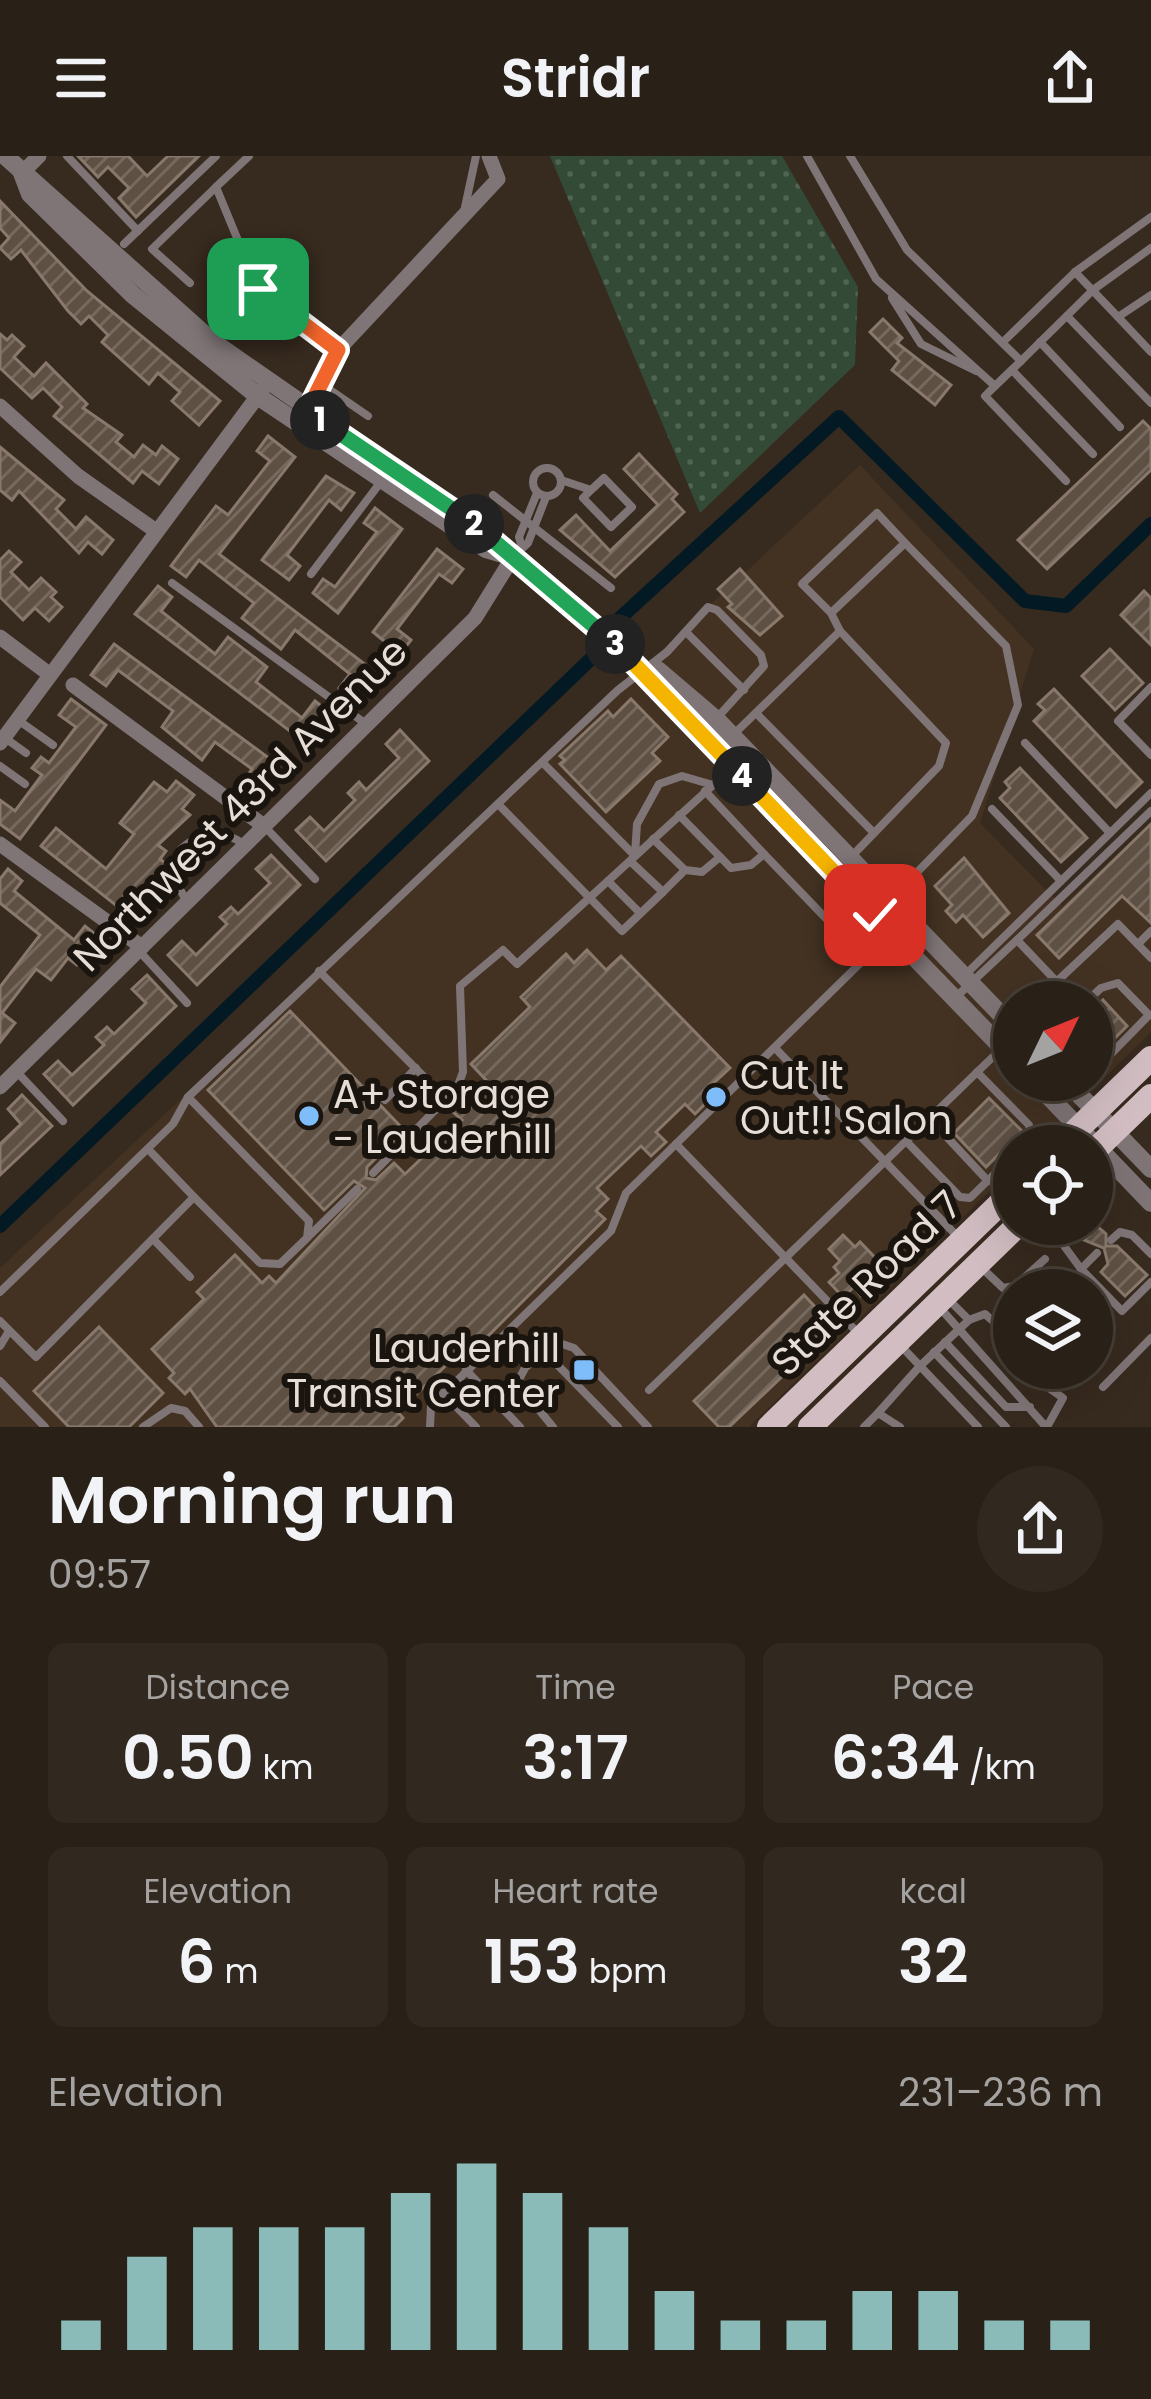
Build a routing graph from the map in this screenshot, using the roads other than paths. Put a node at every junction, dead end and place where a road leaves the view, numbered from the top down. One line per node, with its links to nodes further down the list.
1 (5, 156): 10 (street)
2 (38, 156): 10 (street)
3 (67, 156): 14 (lane)
4 (216, 156): 14 (lane)
5 (249, 156): 11 (lane)
6 (476, 156): 13 (lane)
7 (489, 156): 13 (street)
8 (807, 156): 20 (lane)
9 (850, 156): 24 (lane)
10 (22, 173): 33 (street)
11 (216, 187): 18 (lane); 26 (lane)
12 (1151, 217): 17 (lane)
13 (462, 219): 26 (street)
14 (138, 231): 15 (lane)
15 (124, 244)
16 (1151, 248): 19 (lane)
17 (1075, 272): 19 (lane); 24 (lane)
18 (190, 283)
19 (1093, 290): 22 (lane); 23 (lane)
20 (889, 291): 30 (lane); 30 (lane)
21 (1151, 295): 23 (lane)
22 (1067, 316): 25 (lane); 34 (lane)
23 (1118, 317): 27 (lane)
24 (1003, 342): 28 (lane)
25 (1040, 342): 28 (lane); 38 (lane)
26 (338, 350): 31 (street)
27 (1151, 352)
28 (1021, 361): 29 (lane)
29 (1012, 370): 32 (lane); 39 (lane)
30 (979, 371): 32 (lane)
31 (320, 383): 36 (lane); 37 (street)
32 (995, 386): 42 (lane)
33 (262, 390): 37 (street); 47 (street)
34 (1151, 403)
35 (0, 406): 47 (street)
36 (368, 416)
37 (304, 418): 40 (street)
38 (1120, 427)
39 (1093, 454)
40 (388, 474): 49 (street); 50 (lane)
41 (561, 480): 43 (lane); 44 (lane); 44 (lane)
42 (1066, 481)
43 (591, 490): 43 (lane)
44 (542, 495): 46 (lane)
45 (493, 496): 46 (lane)
46 (531, 522): 49 (lane); 52 (lane)
47 (156, 531): 58 (street)
48 (905, 543): 53 (lane); 53 (lane); 101 (lane)
49 (517, 552): 57 (street); 65 (street, Northwest 43rd Avenue)
50 (311, 574)
51 (172, 583): 65 (lane)
52 (611, 588)
53 (831, 613): 54 (lane)
54 (840, 631): 62 (lane); 85 (lane)
55 (687, 634): 57 (lane); 61 (lane); 61 (lane)
56 (0, 637): 58 (street)
57 (646, 671): 64 (street); 66 (street); 74 (lane)
58 (49, 674): 63 (street)
59 (73, 685): 84 (street)
60 (1151, 687): 73 (lane)
61 (744, 690): 64 (lane)
62 (756, 713): 67 (lane); 85 (lane)
63 (17, 719): 68 (street); 70 (lane)
64 (716, 719): 66 (lane); 67 (street)
65 (367, 724): 84 (street, Northwest 43rd Avenue)
66 (697, 730): 76 (street)
67 (732, 736): 71 (street)
68 (2, 740): 72 (lane)
69 (1025, 743): 86 (lane)
70 (53, 745)
71 (748, 752): 76 (lane); 93 (street)
72 (26, 753)
73 (1151, 755)
74 (544, 764): 80 (lane); 92 (lane)
75 (0, 766): 77 (lane)
76 (732, 766): 78 (lane); 93 (street)
77 (25, 784)
78 (709, 788): 83 (lane); 90 (lane); 92 (lane)
79 (1151, 793): 86 (lane)
80 (500, 805): 99 (lane); 110 (lane)
81 (992, 809): 97 (lane)
82 (1151, 811): 105 (lane)
83 (679, 815): 87 (lane); 91 (lane)
84 (264, 826): 89 (street, Northwest 43rd Avenue); 95 (lane)
85 (874, 833): 93 (lane)
86 (1110, 833): 97 (lane)
87 (653, 839): 92 (lane); 94 (lane)
88 (0, 844): 107 (street)
89 (245, 845): 100 (street, Northwest 43rd Avenue); 100 (lane)
90 (764, 854): 91 (lane); 109 (lane)
91 (720, 856): 94 (lane)
92 (632, 858): 96 (lane); 98 (lane)
93 (842, 866): 101 (street)
94 (685, 870): 98 (lane)
95 (315, 879)
96 (608, 881): 99 (lane); 102 (lane)
97 (1061, 881): 114 (lane)
98 (663, 892): 102 (lane)
99 (589, 898): 102 (lane); 129 (lane)
100 (188, 902): 107 (street, Northwest 43rd Avenue)
101 (883, 908): 103 (street)
102 (640, 913)
103 (900, 925): 109 (lane); 114 (street)
104 (1151, 931): 106 (lane)
105 (1017, 940): 111 (lane); 114 (lane)
106 (1138, 944): 108 (lane); 112 (lane)
107 (140, 949): 115 (lane); 124 (street, Northwest 43rd Avenue)
108 (1151, 958)
109 (865, 959): 119 (lane)
110 (319, 970): 123 (lane); 128 (lane)
111 (1056, 981)
112 (1058, 981)
113 (1113, 984): 117 (lane)
114 (960, 987): 116 (street); 118 (street)
115 (187, 1003)
116 (993, 1011)
117 (1150, 1015): 120 (lane)
118 (993, 1033)
119 (775, 1048): 141 (lane); 145 (lane)
120 (1113, 1051)
121 (1151, 1058): 134 (main road)
122 (993, 1063): 125 (lane)
123 (416, 1068): 129 (lane); 130 (lane)
124 (16, 1071): 126 (street, Northwest 43rd Avenue); 135 (lane)
125 (977, 1072): 133 (lane); 136 (lane)
126 (0, 1087)
127 (1151, 1096): 139 (main road)
128 (188, 1097): 142 (lane); 154 (lane)
129 (446, 1099): 147 (lane)
130 (385, 1100)
131 (1061, 1101): 134 (street)
132 (1077, 1101): 134 (street)
133 (929, 1118): 140 (lane); 149 (lane)
134 (1087, 1120): 137 (main road); 138 (street)
135 (63, 1121)
136 (1029, 1125)
137 (1082, 1125)
138 (1090, 1125)
139 (1113, 1132)
140 (906, 1141): 145 (lane); 149 (lane)
141 (676, 1144): 162 (lane); 184 (lane)
142 (148, 1149): 151 (lane); 168 (lane)
143 (1113, 1150): 146 (street)
144 (1113, 1158): 152 (street)
145 (885, 1162): 157 (lane); 162 (lane)
146 (1151, 1169)
147 (373, 1173)
148 (993, 1176): 149 (lane)
149 (988, 1181)
150 (357, 1189): 154 (lane)
151 (194, 1197): 154 (lane); 156 (lane)
152 (1151, 1203)
153 (993, 1211): 157 (main road, State Road 7)
154 (307, 1238)
155 (1113, 1238): 161 (lane)
156 (153, 1239): 166 (lane); 175 (lane)
157 (962, 1241): 176 (main road, State Road 7)
158 (997, 1245): 164 (main road, State Road 7)
159 (1063, 1245): 165 (lane)
160 (1097, 1253): 165 (lane)
161 (1151, 1254)
162 (786, 1258): 176 (lane); 188 (lane)
163 (1045, 1259): 164 (lane)
164 (978, 1263): 169 (main road, State Road 7)
165 (1081, 1269)
166 (190, 1277)
167 (1151, 1282): 170 (lane)
168 (0, 1292)
169 (941, 1300): 172 (lane); 174 (lane); 178 (main road, State Road 7)
170 (1113, 1302)
171 (993, 1318): 172 (lane)
172 (969, 1320): 174 (lane)
173 (0, 1321): 175 (lane)
174 (959, 1329): 179 (lane); 190 (lane)
175 (9, 1331): 180 (lane)
176 (862, 1337): 202 (main road, State Road 7)
177 (1151, 1338): 185 (lane)
178 (896, 1341): 183 (lane); 203 (main road, State Road 7)
179 (944, 1342): 182 (lane); 190 (lane)
180 (0, 1346)
181 (544, 1350): 199 (lane); 200 (lane); 201 (lane)
182 (934, 1352): 183 (lane); 207 (lane)
183 (920, 1366): 191 (lane); 206 (lane)
184 (466, 1370): 189 (lane); 198 (lane)
185 (1113, 1377)
186 (0, 1381): 193 (lane)
187 (1050, 1389): 192 (lane)
188 (649, 1390)
189 (443, 1394): 196 (lane); 197 (lane)
190 (1032, 1407): 192 (lane)
191 (878, 1413): 204 (lane); 205 (lane)
192 (1047, 1426)
193 (45, 1427)
194 (143, 1427): 195 (lane)
195 (199, 1427)
196 (430, 1427)
197 (476, 1427)
198 (520, 1427)
199 (553, 1427)
200 (618, 1427)
201 (648, 1427)
202 (769, 1427)
203 (810, 1427)
204 (864, 1427)
205 (900, 1427)
206 (978, 1427)
207 (1006, 1427)

